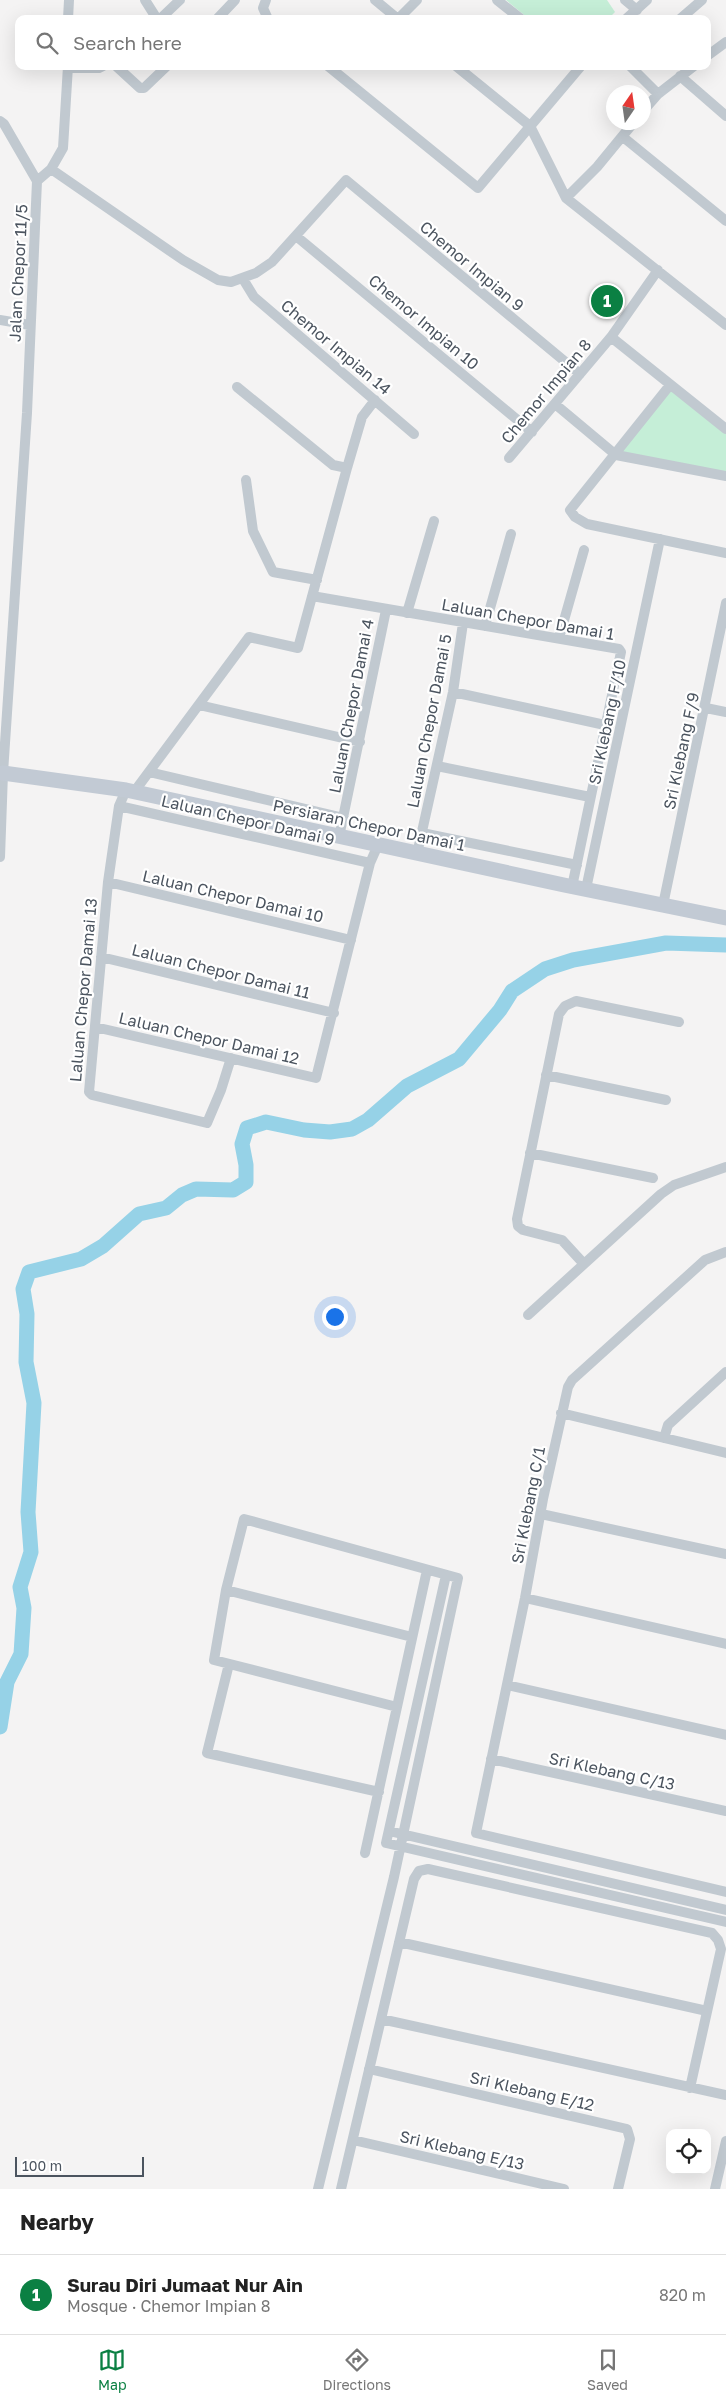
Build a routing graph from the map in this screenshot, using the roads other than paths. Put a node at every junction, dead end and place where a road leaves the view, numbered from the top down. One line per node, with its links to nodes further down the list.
1 (69, 0): 13 (street)
2 (145, 0): 14 (street)
3 (180, 0): 15 (street)
4 (236, 0): 16 (street)
5 (266, 0): 17 (street)
6 (375, 0): 18 (street)
7 (417, 0): 19 (street)
8 (497, 0): 20 (street)
9 (625, 0): 12 (street)
10 (647, 0): 12 (street)
11 (702, 0): 22 (street)
12 (637, 10): 21 (street)
13 (68, 15)
14 (155, 15)
15 (163, 15)
16 (221, 15)
17 (266, 15)
18 (393, 15)
19 (402, 15)
20 (516, 15)
21 (631, 15)
22 (685, 15)
23 (726, 42): 24 (street)
24 (711, 53)
25 (68, 70): 41 (street)
26 (120, 70): 27 (street)
27 (163, 70)
28 (333, 70): 38 (street)
29 (461, 70): 38 (street)
30 (578, 70): 38 (street)
31 (634, 70): 34 (street)
32 (688, 70): 33 (street)
33 (680, 76): 34 (street); 36 (street)
34 (658, 94): 35 (street)
35 (651, 102)
36 (726, 116)
37 (0, 121): 42 (street, Jalan Chepor 11/5)
38 (530, 126): 43 (street)
39 (628, 130): 40 (street)
40 (622, 137): 43 (street); 44 (street)
41 (51, 169): 42 (street); 47 (street)
42 (37, 181): 49 (street, Jalan Chepor 11/5)
43 (566, 198): 46 (street)
44 (726, 221)
45 (296, 236): 47 (street); 52 (street, Chemor Impian 9); 58 (street, Chemor Impian 10)
46 (658, 270): 50 (street); 51 (street, Chemor Impian 8)
47 (243, 279): 55 (street, Chemor Impian 14)
48 (0, 320): 49 (street)
49 (30, 325): 87 (street, Jalan Chepor 11/5)
50 (726, 325)
51 (611, 337): 52 (street, Chemor Impian 8); 53 (street)
52 (580, 374): 56 (street, Chemor Impian 8)
53 (670, 385): 57 (street); 60 (street)
54 (237, 387): 62 (street)
55 (375, 400): 59 (street, Chemor Impian 14); 62 (street)
56 (555, 404): 58 (street, Chemor Impian 8); 60 (street)
57 (726, 430)
58 (532, 432): 61 (street, Chemor Impian 8)
59 (414, 434)
60 (616, 455): 63 (street); 67 (street)
61 (509, 458)
62 (347, 468): 70 (street)
63 (726, 476)
64 (246, 480): 70 (street)
65 (434, 521): 74 (street)
66 (511, 534): 76 (street)
67 (660, 539): 69 (street); 100 (street, Sri Klebang F/10)
68 (584, 550): 78 (street)
69 (726, 553)
70 (317, 580): 71 (street)
71 (312, 596): 73 (street, Laluan Chepor Damai 1); 80 (street)
72 (726, 603): 77 (street, Sri Klebang F/9)
73 (386, 610): 74 (street, Laluan Chepor Damai 1); 84 (street, Laluan Chepor Damai 4)
74 (407, 613): 75 (street, Laluan Chepor Damai 1)
75 (463, 623): 76 (street, Laluan Chepor Damai 1); 79 (street, Laluan Chepor Damai 5)
76 (485, 626): 78 (street, Laluan Chepor Damai 1)
77 (723, 628): 81 (street, Sri Klebang F/9)
78 (559, 638): 83 (street, Laluan Chepor Damai 1)
79 (453, 692): 83 (street); 85 (street, Laluan Chepor Damai 5)
80 (199, 705): 84 (street); 86 (street)
81 (706, 708): 82 (street); 101 (street, Sri Klebang F/9)
82 (726, 712)
83 (605, 724): 89 (street, Laluan Chepor Damai 1)
84 (360, 742): 91 (street, Laluan Chepor Damai 4)
85 (437, 766): 89 (street); 92 (street, Laluan Chepor Damai 5)
86 (149, 772): 88 (street); 91 (street)
87 (3, 773): 88 (street, Persiaran Chepor Damai 1); 96 (street, Jalan Chepor 11/5)
88 (130, 791): 90 (street, Laluan Chepor Damai 13); 93 (street, Persiaran Chepor Damai 1)
89 (590, 797): 98 (street, Laluan Chepor Damai 1)
90 (120, 806): 97 (street, Laluan Chepor Damai 9); 99 (street, Laluan Chepor Damai 13)
91 (344, 818): 93 (street, Laluan Chepor Damai 4)
92 (422, 834): 95 (street, Laluan Chepor Damai 5); 98 (street)
93 (339, 837): 94 (street, Persiaran Chepor Damai 1)
94 (378, 845): 95 (street, Persiaran Chepor Damai 1); 97 (street)
95 (418, 854): 100 (street, Persiaran Chepor Damai 1)
96 (0, 857)
97 (370, 863): 103 (street)
98 (576, 866): 100 (street, Laluan Chepor Damai 1)
99 (108, 882): 103 (street, Laluan Chepor Damai 10); 104 (street, Laluan Chepor Damai 13)
100 (579, 888): 101 (street, Persiaran Chepor Damai 1)
101 (663, 905): 102 (street, Persiaran Chepor Damai 1)
102 (726, 918)
103 (351, 940): 105 (street)
104 (102, 957): 105 (street, Laluan Chepor Damai 11); 107 (street, Laluan Chepor Damai 13)
105 (334, 1013): 108 (street, Laluan Chepor Damai 12)
106 (679, 1022): 109 (street)
107 (95, 1027): 108 (street, Laluan Chepor Damai 12); 108 (street, Laluan Chepor Damai 13)
108 (231, 1058)
109 (546, 1075): 110 (street); 111 (street)
110 (666, 1100)
111 (530, 1153): 113 (street); 115 (street)
112 (726, 1167): 115 (street)
113 (653, 1178)
114 (726, 1252): 118 (street, Sri Klebang C/1)
115 (584, 1264): 116 (street)
116 (528, 1315)
117 (726, 1372): 119 (street)
118 (561, 1413): 119 (street); 121 (street, Sri Klebang C/1)
119 (664, 1438): 120 (street)
120 (726, 1454)
121 (541, 1514): 123 (street); 127 (street, Sri Klebang C/1)
122 (726, 1543): 123 (street)
123 (725, 1554)
124 (427, 1570): 125 (street); 126 (street); 128 (street)
125 (446, 1575): 137 (street); 138 (street)
126 (226, 1590): 128 (street); 130 (street)
127 (525, 1598): 129 (street); 131 (street, Sri Klebang C/1)
128 (412, 1637): 132 (street)
129 (726, 1644)
130 (229, 1664): 132 (street); 135 (street)
131 (507, 1685): 133 (street); 134 (street, Sri Klebang C/1)
132 (397, 1708): 135 (street)
133 (726, 1735)
134 (492, 1760): 136 (street, Sri Klebang C/13); 141 (street, Sri Klebang C/1)
135 (379, 1792): 140 (street)
136 (726, 1811)
137 (389, 1831): 138 (street); 139 (street)
138 (403, 1834): 139 (street); 142 (street)
139 (400, 1847): 143 (street); 152 (street)
140 (365, 1853)
141 (726, 1892)
142 (726, 1910)
143 (726, 1922)
144 (399, 1942): 145 (street); 145 (street); 146 (street)
145 (707, 2011): 148 (street)
146 (381, 2019): 147 (street); 148 (street)
147 (369, 2069): 150 (street); 155 (street, Sri Klebang E/12)
148 (690, 2088): 149 (street)
149 (726, 2095)
150 (353, 2140): 153 (street); 154 (street, Sri Klebang E/13)
151 (726, 2141): 156 (street)
152 (318, 2189)
153 (341, 2189)
154 (564, 2189)
155 (618, 2189)
156 (715, 2189)

